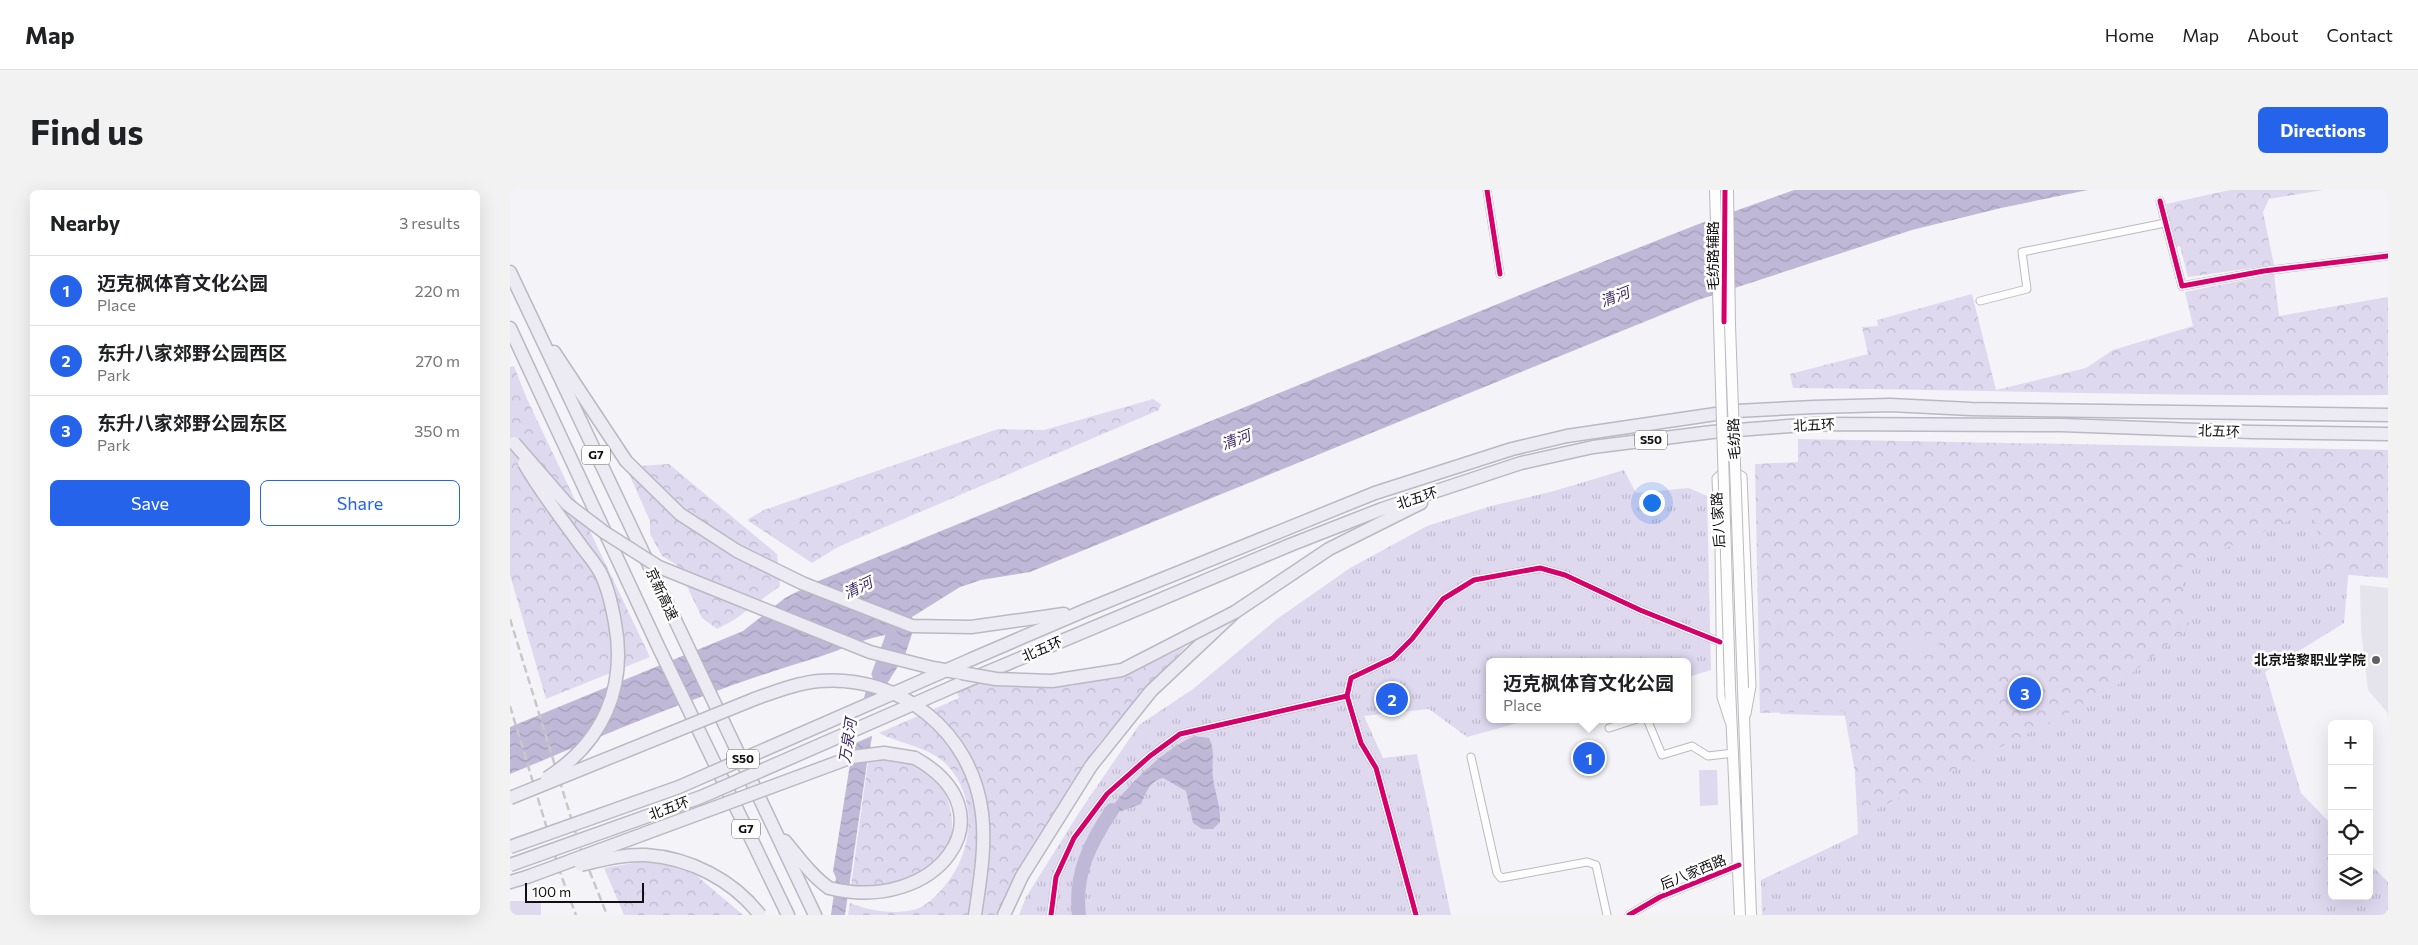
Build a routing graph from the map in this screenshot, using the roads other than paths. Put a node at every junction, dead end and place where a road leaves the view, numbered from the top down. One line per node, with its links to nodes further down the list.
1 (1487, 190): 8 (street)
2 (1715, 190): 20 (main road, 毛纺路, bridge)
3 (1726, 192): 11 (street, 毛纺路辅路); 21 (main road, 毛纺路, bridge)
4 (2160, 201): 5 (street)
5 (2165, 223): 6 (street); 9 (street)
6 (2388, 256)
7 (510, 272): 10 (highway, 京新高速 / G7)
8 (1500, 274)
9 (1980, 301)
10 (528, 310): 17 (highway); 31 (highway, 京新高速 / G7)
11 (1724, 322)
12 (510, 328): 40 (highway, 京新高速 / G7)
13 (2388, 415): 17 (highway, 北五环 / S50)
14 (2388, 434): 16 (highway, 北五环 / S50)
15 (512, 439): 18 (highway, bridge); 30 (highway, bridge)
16 (1457, 485): 18 (highway); 33 (highway, 北五环 / S50, bridge)
17 (1086, 610): 32 (highway, 北五环 / S50, bridge)
18 (1235, 612): 43 (highway, bridge)
19 (1720, 642): 22 (street); 26 (street, 后八家路); 27 (street, 后八家路)
20 (1730, 687): 26 (main road, 后八家路)
21 (1743, 688): 27 (main road, 后八家路)
22 (1347, 696): 44 (street); 45 (street)
23 (1625, 723): 25 (street)
24 (1649, 723): 28 (street)
25 (1609, 728)
26 (1732, 734): 28 (main road, 后八家路)
27 (1744, 735): 49 (main road, 后八家路)
28 (1734, 753): 34 (main road, 后八家路)
29 (1471, 757): 46 (street)
30 (516, 796): 42 (highway, bridge)
31 (774, 828): 38 (highway); 41 (highway, 京新高速 / G7)
32 (510, 847)
33 (510, 865)
34 (1739, 866): 47 (street, 后八家西路); 48 (main road, 后八家路)
35 (948, 873): 36 (highway, bridge)
36 (527, 877): 37 (highway); 39 (highway, bridge)
37 (510, 882)
38 (867, 904)
39 (760, 915)
40 (788, 915)
41 (815, 915)
42 (976, 915)
43 (1004, 915)
44 (1051, 915)
45 (1416, 915)
46 (1607, 915)
47 (1629, 915)
48 (1740, 915)
49 (1751, 915)

